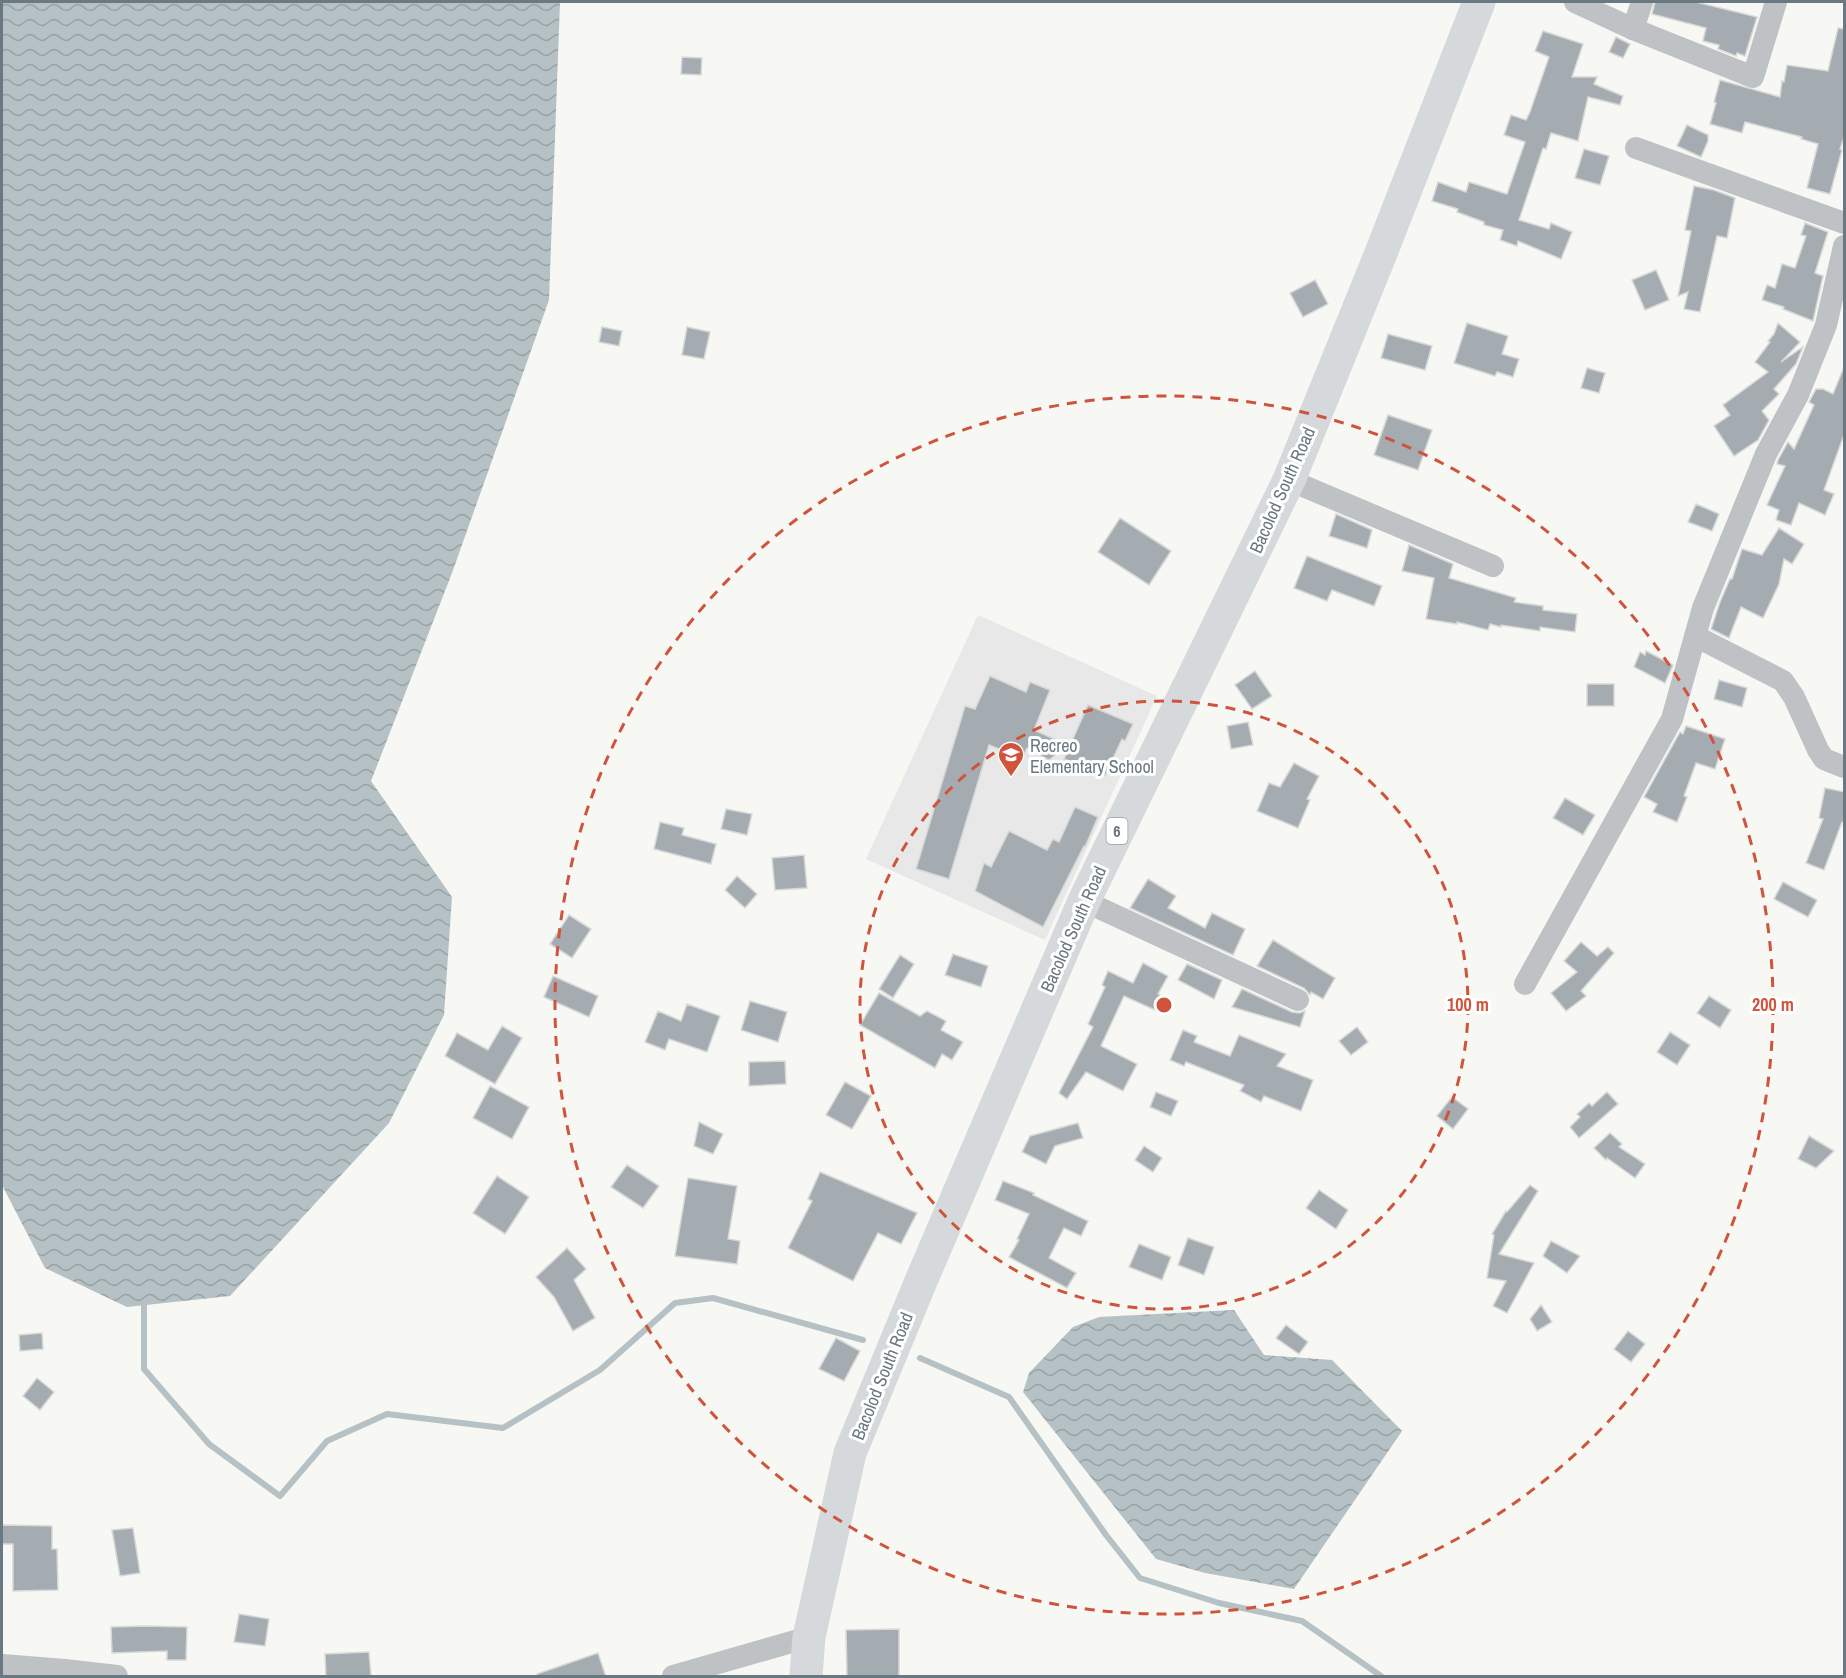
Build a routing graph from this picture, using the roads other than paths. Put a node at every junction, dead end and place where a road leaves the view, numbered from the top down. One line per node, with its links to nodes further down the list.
1 (1479, 2): 9 (highway, Bacolod South Road / 6)
2 (1575, 2): 5 (street)
3 (1642, 2): 5 (street)
4 (1776, 2): 5 (street)
5 (1633, 29)
6 (1636, 148): 7 (street)
7 (1845, 223)
8 (1845, 246): 11 (street)
9 (1289, 480): 10 (street); 13 (highway, Bacolod South Road / 6)
10 (1493, 566)
11 (1695, 636): 12 (street); 14 (street)
12 (1845, 767)
13 (1084, 901): 15 (street); 16 (highway, Bacolod South Road / 6)
14 (1525, 984)
15 (1298, 1000)
16 (809, 1637): 19 (street); 20 (highway, Bacolod South Road / 6)
17 (2, 1665): 18 (street)
18 (117, 1677)
19 (673, 1677)
20 (806, 1677)

